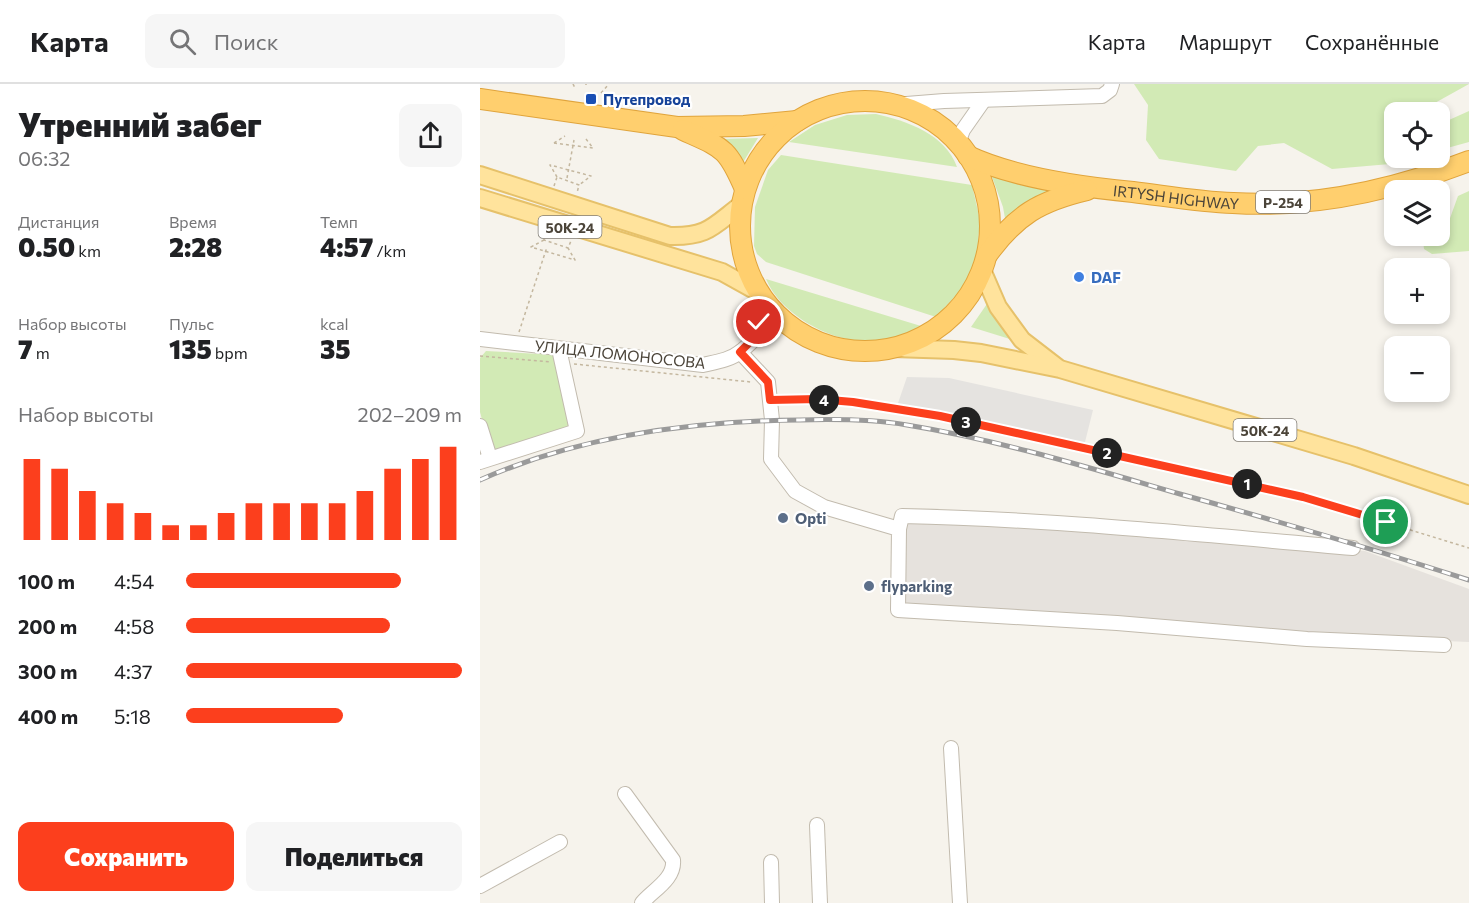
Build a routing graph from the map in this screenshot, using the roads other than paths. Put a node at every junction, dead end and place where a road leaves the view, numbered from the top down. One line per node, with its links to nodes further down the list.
1 (1112, 84): 3 (street)
2 (480, 99): 6 (highway)
3 (984, 100): 4 (street); 7 (street)
4 (894, 105): 5 (highway); 7 (highway)
5 (797, 121): 6 (highway); 11 (highway)
6 (677, 127): 11 (highway)
7 (963, 149): 10 (highway); 13 (highway)
8 (1469, 161): 10 (highway, IRTYSH HIGHWAY / Р-254)
9 (480, 176): 11 (main road, 50К-24)
10 (1093, 188): 13 (highway)
11 (743, 197): 14 (highway)
12 (480, 198): 14 (main road, 50К-24)
13 (984, 263): 18 (highway); 21 (main road, 50К-24)
14 (761, 295): 15 (highway, 50К-24); 17 (street)
15 (784, 322): 17 (street); 18 (highway, 50К-24)
16 (480, 339): 19 (street, УЛИЦА ЛОМОНОСОВА)
17 (752, 340): 20 (street, УЛИЦА ЛОМОНОСОВА)
18 (893, 348): 21 (main road, 50К-24)
19 (559, 349): 20 (street, УЛИЦА ЛОМОНОСОВА); 23 (street)
20 (740, 352): 25 (street)
21 (1060, 369): 24 (main road, 50К-24)
22 (480, 426): 23 (street)
23 (485, 460)
24 (1469, 495)
25 (898, 529): 26 (street); 27 (street)
26 (1353, 548)
27 (1444, 645)
28 (951, 748): 37 (street)
29 (625, 794): 34 (street)
30 (817, 825): 36 (street)
31 (560, 842): 33 (street)
32 (771, 862): 35 (street)
33 (480, 886)
34 (642, 903)
35 (772, 903)
36 (820, 903)
37 (960, 903)

